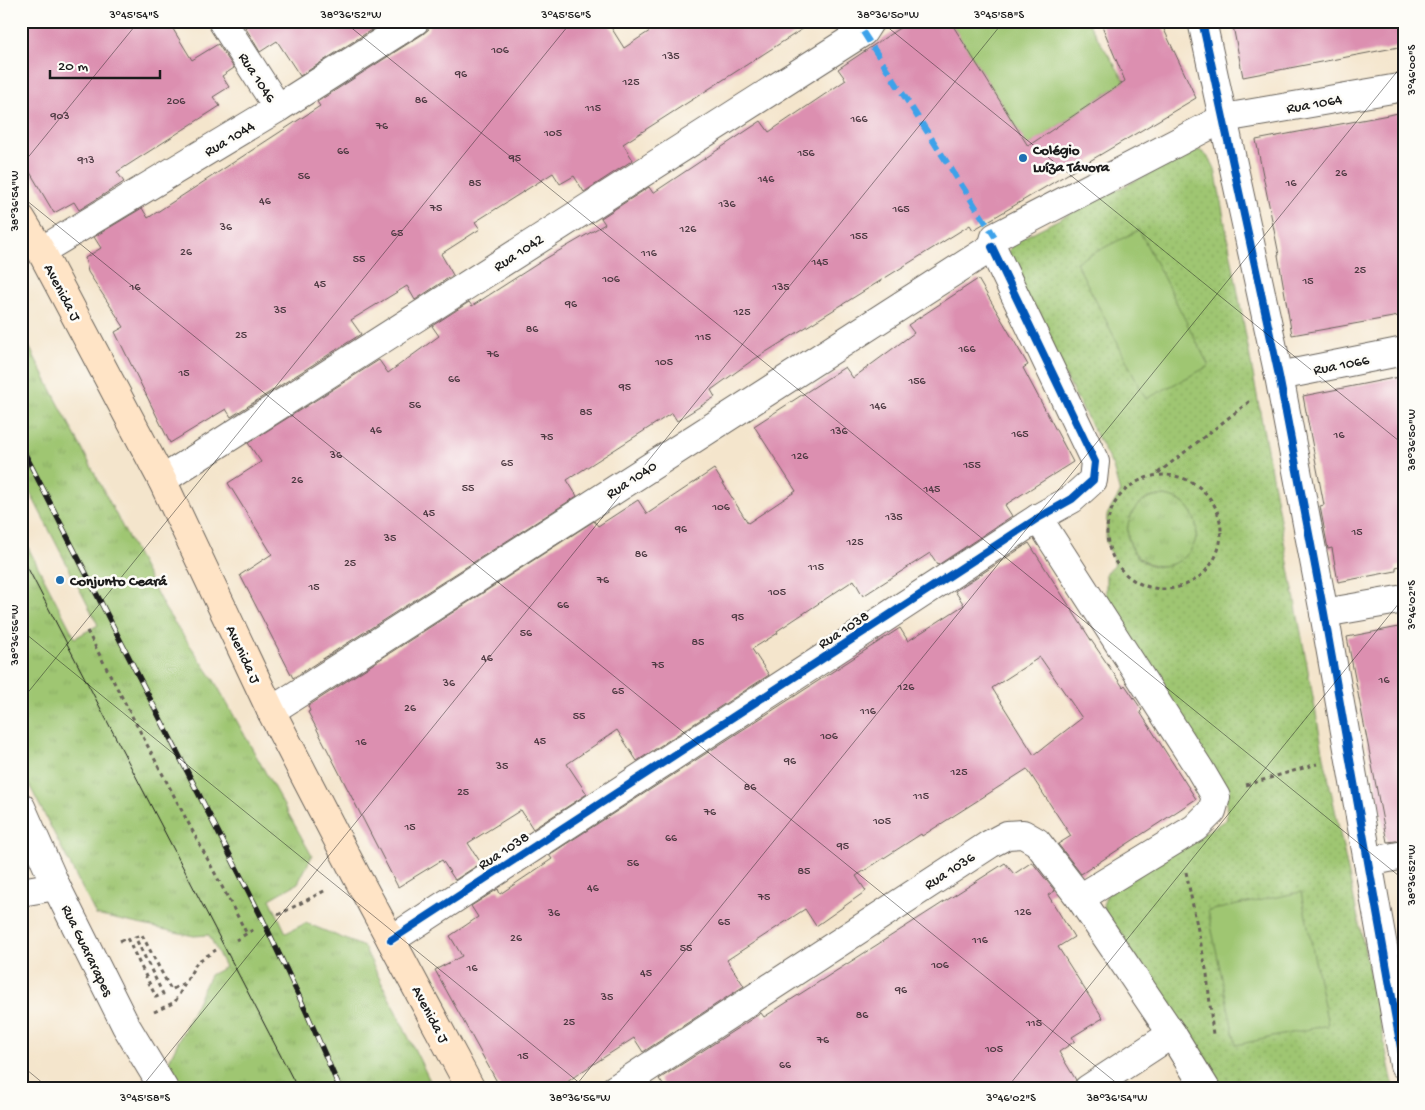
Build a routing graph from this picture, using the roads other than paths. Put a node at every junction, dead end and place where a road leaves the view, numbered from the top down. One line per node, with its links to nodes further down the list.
1 (222, 21): 6 (street, Rua 1046)
2 (415, 21): 6 (street, Rua 1044)
3 (870, 21): 13 (street, Rua 1042)
4 (1202, 21): 7 (street)
5 (1404, 87): 7 (street, Rua 1064)
6 (278, 108): 10 (street, Rua 1044)
7 (1224, 118): 9 (street, Rua 1064); 12 (street)
8 (21, 218): 10 (street, Avenida J)
9 (992, 247): 14 (street, Rua 1038); 17 (street, Rua 1040)
10 (41, 252): 13 (street, Avenida J)
11 (1404, 351): 12 (street, Rua 1066)
12 (1279, 376): 16 (street)
13 (162, 480): 17 (street, Avenida J)
14 (1038, 518): 23 (street); 24 (street, Rua 1038)
15 (1404, 599): 16 (street)
16 (1324, 614): 20 (street)
17 (271, 711): 24 (street, Avenida J)
18 (21, 807): 21 (street, Rua Guararapes)
19 (1404, 855): 20 (street)
20 (1368, 862): 26 (street)
21 (56, 886): 22 (street); 27 (street, Rua Guararapes)
22 (21, 892)
23 (1080, 898): 25 (street, Rua 1036); 29 (street, Rua 1036)
24 (391, 940): 28 (street, Avenida J)
25 (1172, 1034): 30 (street); 31 (street, Rua 1036)
26 (1404, 1065)
27 (164, 1089)
28 (471, 1089)
29 (615, 1089)
30 (1088, 1089)
31 (1206, 1089)

